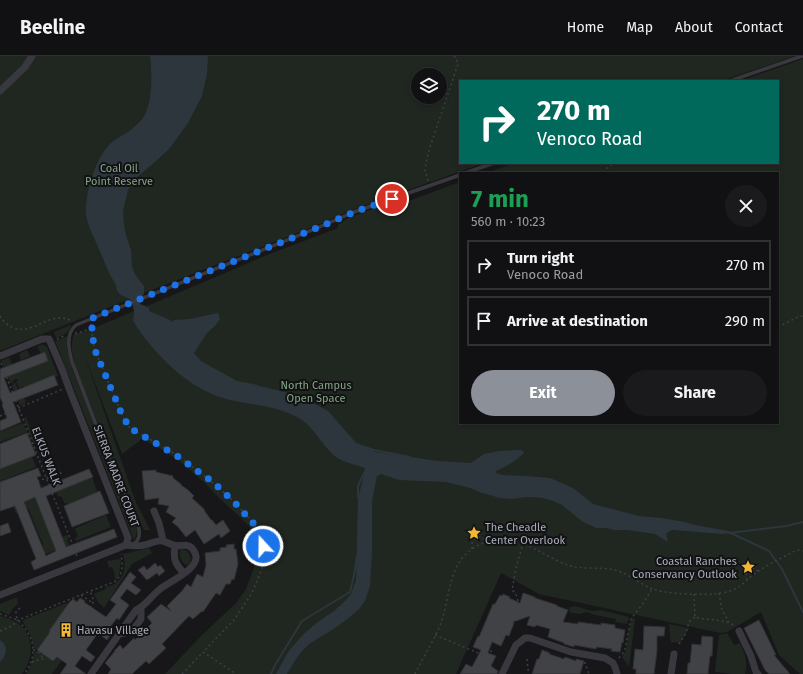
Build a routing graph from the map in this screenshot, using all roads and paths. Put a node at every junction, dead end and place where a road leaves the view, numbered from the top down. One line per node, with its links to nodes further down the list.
1 (32, 56): 5 (street)
2 (454, 56): 11 (path)
3 (802, 56): 4 (lane)
4 (733, 80)
5 (0, 92)
6 (491, 164): 8 (lane)
7 (613, 164): 9 (path)
8 (468, 172)
9 (604, 172)
10 (459, 175): 11 (lane)
11 (430, 185): 14 (lane)
12 (0, 316): 15 (path)
13 (803, 316): 16 (path)
14 (90, 319): 15 (lane); 17 (path)
15 (76, 325): 18 (lane)
16 (779, 326)
17 (92, 328): 18 (path); 61 (path)
18 (71, 332): 19 (path); 32 (lane)
19 (55, 340)
20 (0, 356): 22 (street, SIERRA MADRE COURT)
21 (0, 361): 23 (path, ELKUS WALK)
22 (67, 389): 23 (path); 32 (street, SIERRA MADRE COURT)
23 (19, 408): 24 (path); 26 (path, ELKUS WALK)
24 (0, 416)
25 (59, 469): 26 (path)
26 (46, 478): 27 (path); 37 (path, ELKUS WALK)
27 (0, 496)
28 (154, 511): 29 (street)
29 (163, 540): 32 (street); 33 (street)
30 (488, 541): 31 (path); 34 (path); 34 (path)
31 (523, 543): 41 (path); 50 (path)
32 (126, 545): 45 (street, SIERRA MADRE COURT)
33 (175, 546): 39 (street); 39 (street)
34 (472, 549): 57 (path)
35 (803, 551): 38 (path)
36 (121, 554): 42 (path)
37 (77, 556)
38 (758, 571): 40 (path); 40 (path)
39 (184, 573): 71 (street)
40 (747, 580): 43 (path)
41 (652, 589): 44 (path); 63 (path)
42 (90, 591): 46 (path); 47 (path)
43 (719, 593): 44 (path); 54 (path)
44 (694, 594): 52 (path)
45 (0, 595)
46 (81, 595): 47 (path); 53 (path)
47 (93, 603): 49 (path)
48 (20, 608): 53 (path)
49 (90, 608)
50 (515, 613)
51 (0, 614): 53 (path)
52 (695, 617): 54 (path); 58 (path)
53 (18, 620): 56 (path); 59 (path)
54 (729, 622): 55 (path)
55 (738, 630): 69 (street)
56 (0, 631)
57 (436, 635): 60 (path); 74 (path)
58 (679, 644)
59 (33, 650): 65 (path); 68 (path)
60 (494, 650)
61 (203, 652): 72 (path); 73 (path)
62 (674, 654): 79 (street)
63 (621, 656)
64 (46, 657): 65 (path)
65 (43, 659): 68 (path)
66 (527, 659): 76 (path)
67 (586, 659): 77 (path)
68 (32, 662): 70 (path)
69 (756, 673)
70 (24, 674)
71 (91, 674)
72 (182, 674)
73 (236, 674)
74 (415, 674)
75 (502, 674): 78 (street)
76 (530, 674)
77 (589, 674)
78 (617, 674)
79 (671, 674)

